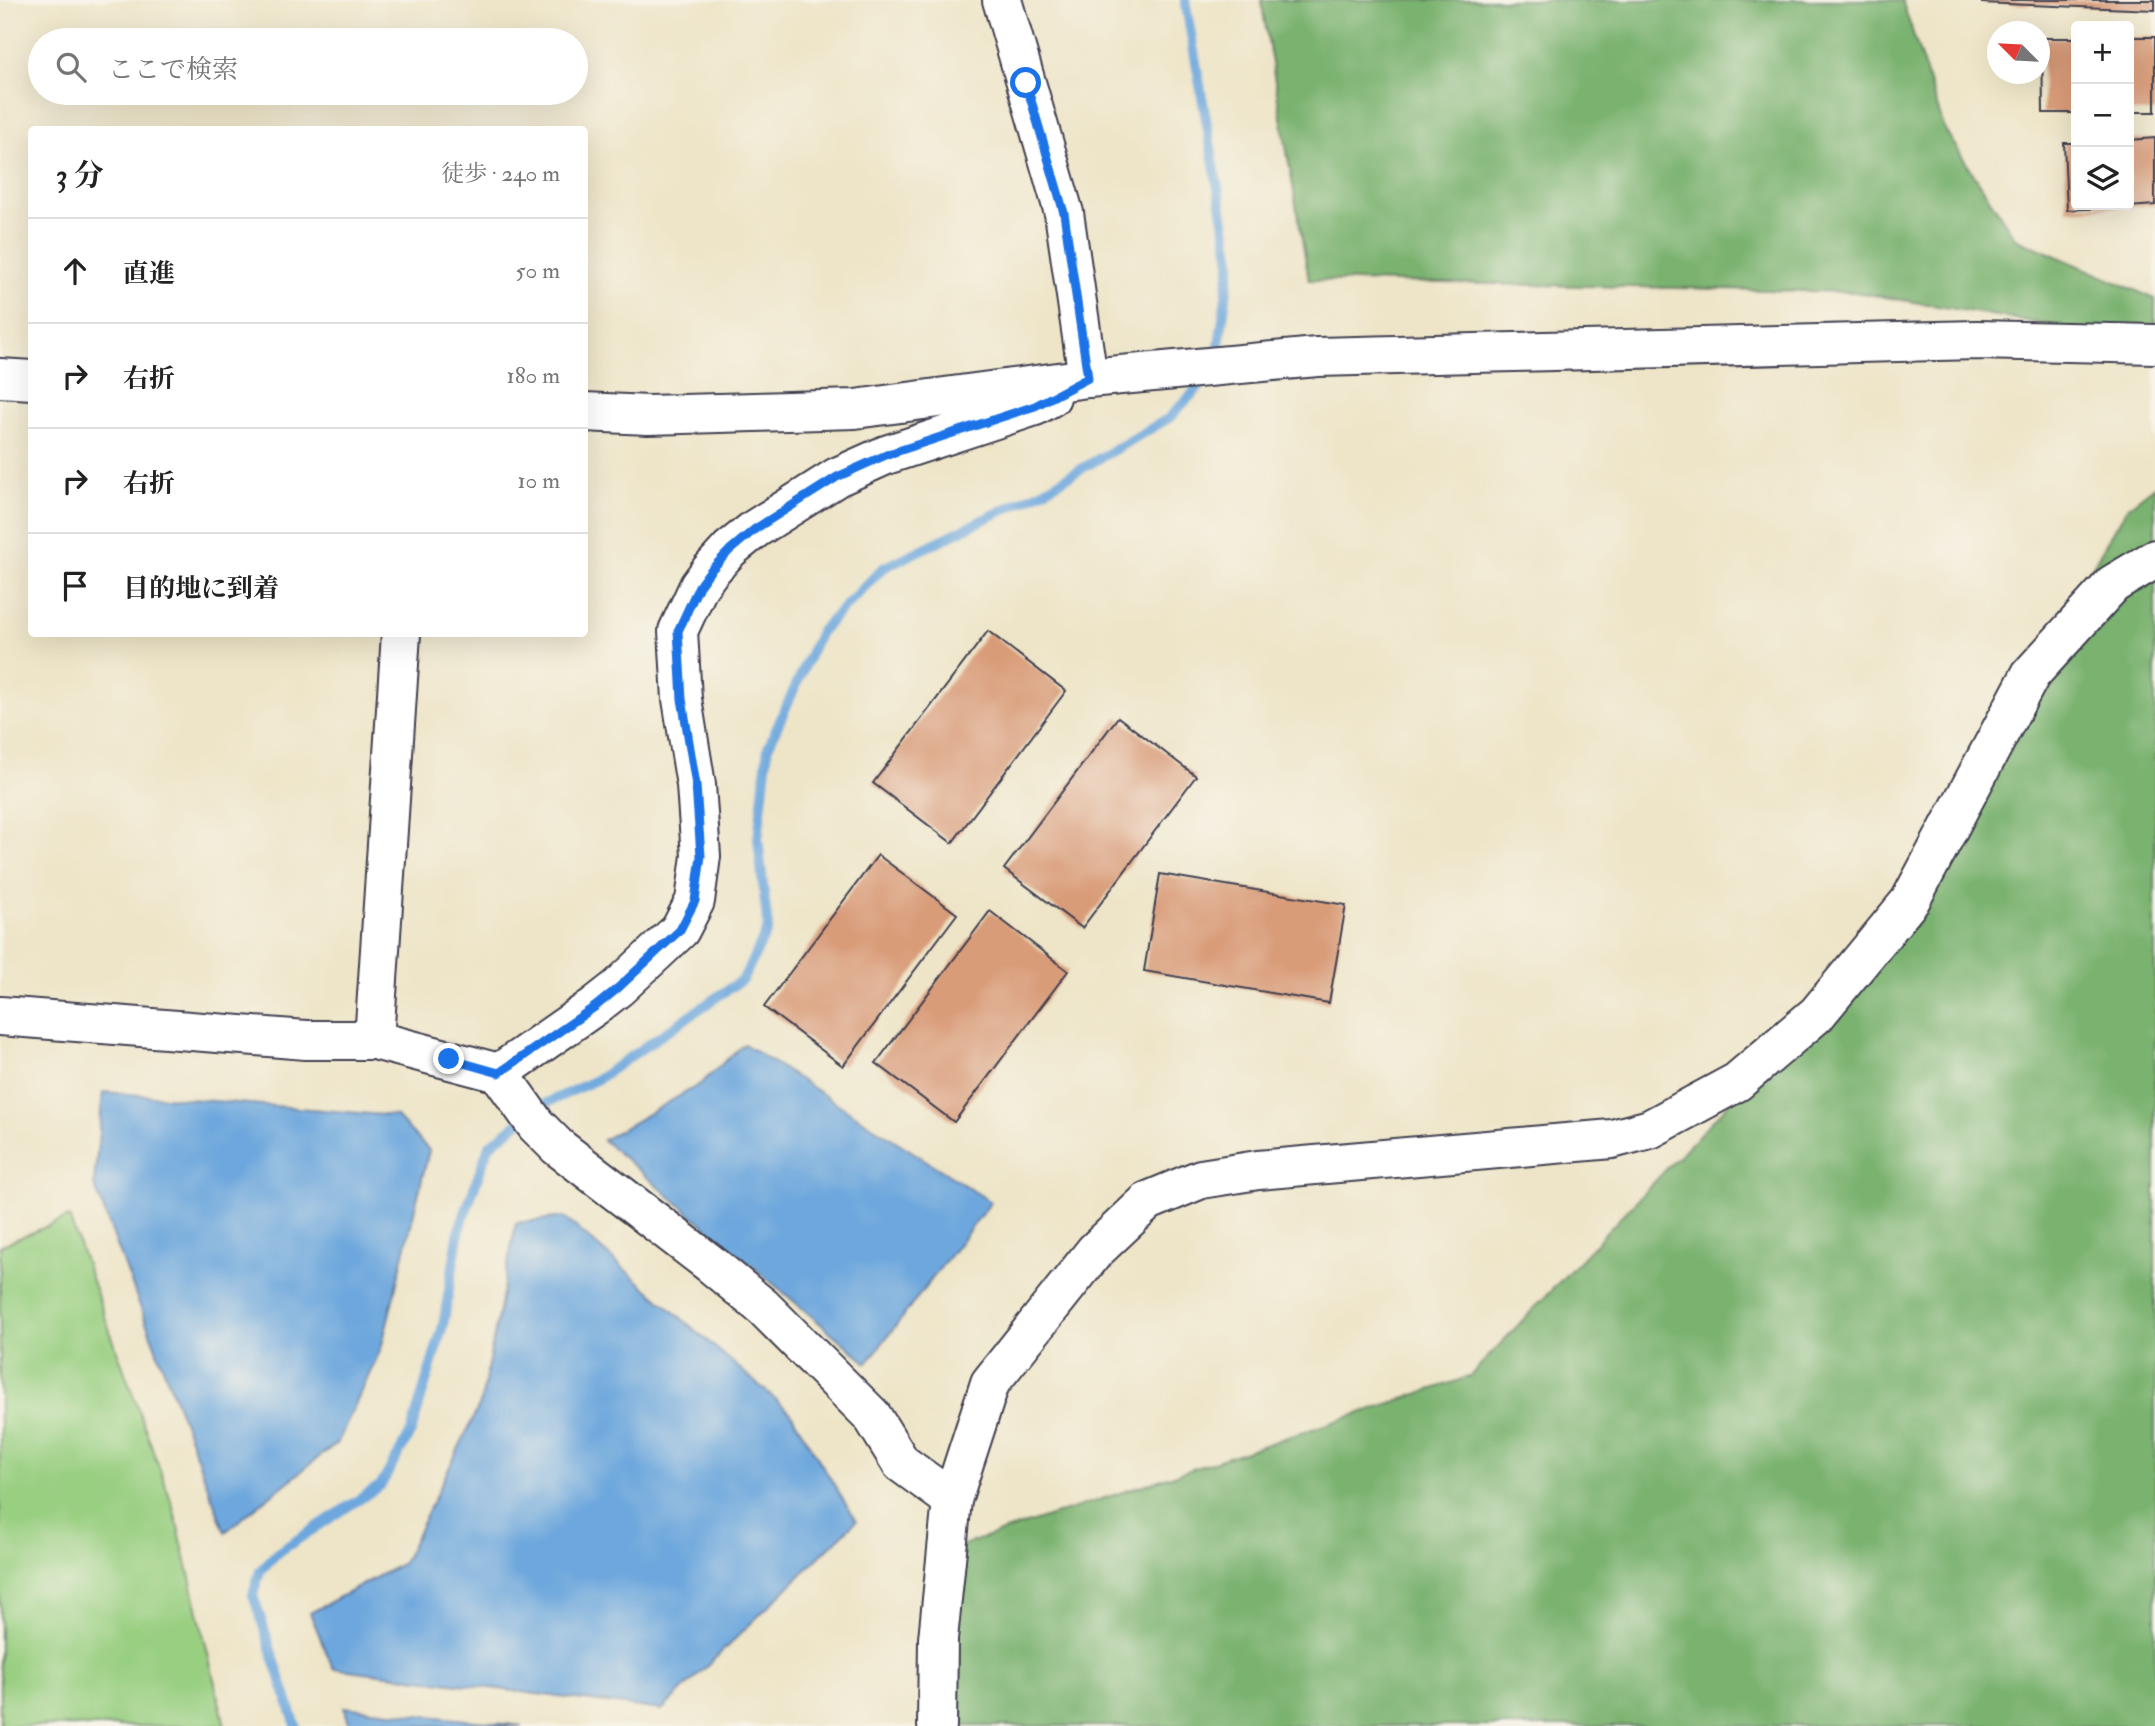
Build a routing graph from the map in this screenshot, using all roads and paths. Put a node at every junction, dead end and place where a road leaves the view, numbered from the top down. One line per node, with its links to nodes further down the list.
1 (1002, 0): 4 (street)
2 (2155, 344): 4 (street)
3 (0, 378): 5 (street)
4 (1088, 378): 6 (street); 11 (street)
5 (28, 380)
6 (588, 412)
7 (2155, 559): 12 (street)
8 (401, 637): 10 (street)
9 (0, 1016): 10 (street)
10 (374, 1040): 11 (street)
11 (499, 1073): 12 (street)
12 (952, 1500): 13 (street)
13 (937, 1726)

